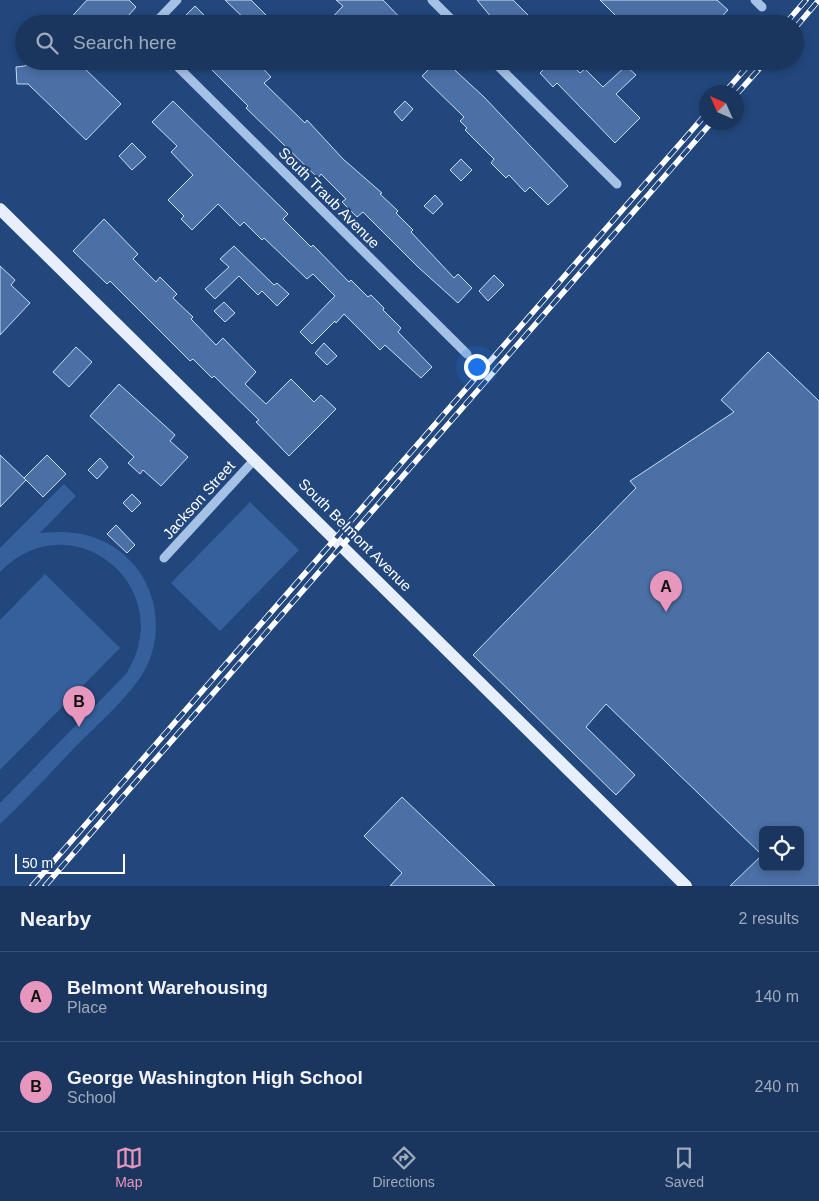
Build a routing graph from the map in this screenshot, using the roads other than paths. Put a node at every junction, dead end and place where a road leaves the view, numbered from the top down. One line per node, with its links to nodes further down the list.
1 (177, 0): 5 (street)
2 (432, 0): 6 (street)
3 (755, 0): 4 (street)
4 (762, 7)
5 (163, 15)
6 (447, 15)
7 (181, 70): 11 (street, South Traub Avenue)
8 (502, 70): 9 (street)
9 (617, 184)
10 (0, 209): 12 (main road, South Belmont Avenue)
11 (467, 354)
12 (255, 459): 13 (street, Jackson Street); 14 (main road, South Belmont Avenue)
13 (164, 558)
14 (686, 886)

